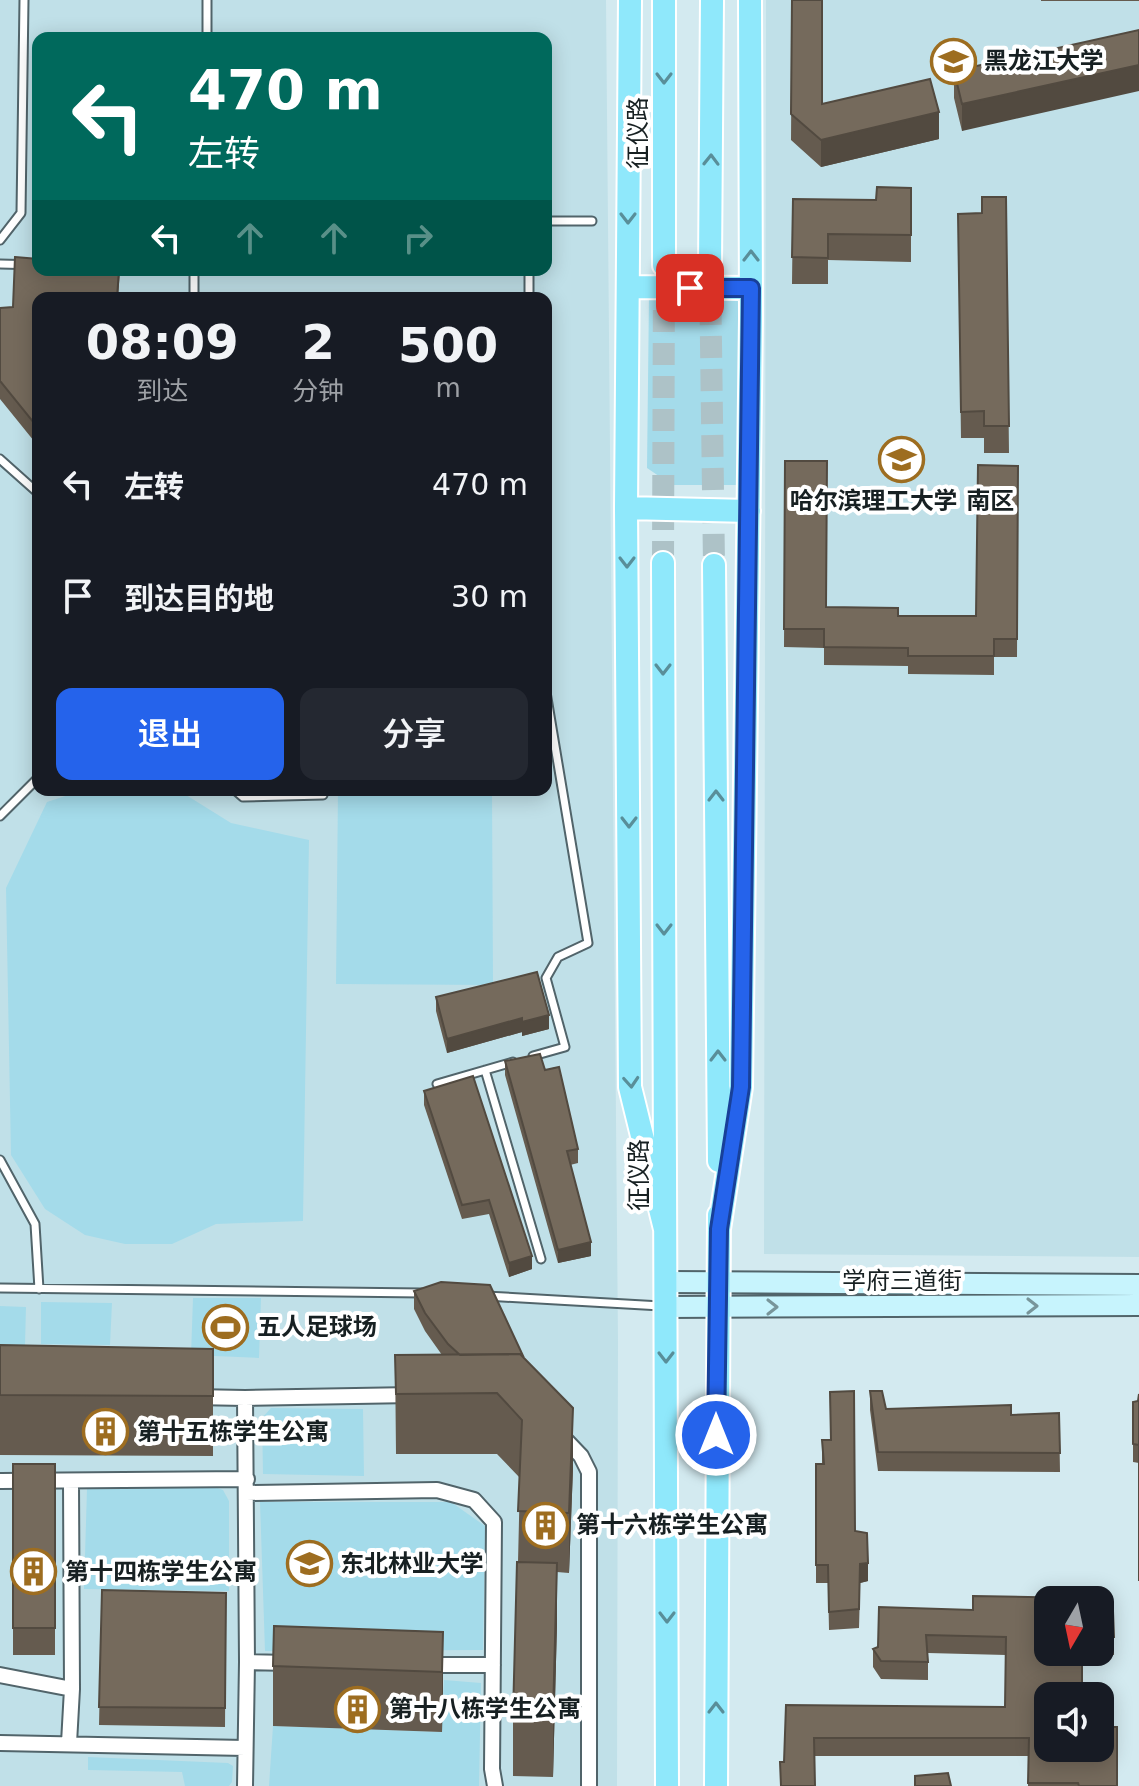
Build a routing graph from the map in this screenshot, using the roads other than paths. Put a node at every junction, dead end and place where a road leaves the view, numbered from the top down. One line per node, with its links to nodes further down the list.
1 (24, 0): 10 (lane)
2 (207, 0): 7 (lane)
3 (630, 0): 15 (main road, one-way to 15)
4 (664, 0): 13 (main road, 征仪路, one-way to 13)
5 (712, 0): 14 (main road, one-way to 5)
6 (750, 0): 16 (main road, one-way to 6)
7 (207, 32)
8 (552, 221): 9 (lane)
9 (592, 221)
10 (0, 240)
11 (0, 264): 12 (lane)
12 (32, 265)
13 (664, 265)
14 (710, 266)
15 (628, 287): 16 (main road); 19 (main road)
16 (751, 288): 20 (main road)
17 (0, 459): 18 (lane)
18 (32, 488)
19 (626, 508): 20 (main road); 31 (main road, one-way to 31)
20 (749, 511): 32 (main road)
21 (663, 563): 31 (main road, 征仪路, one-way to 31)
22 (714, 565): 32 (main road, one-way to 22)
23 (552, 728): 28 (lane)
24 (32, 784): 27 (lane)
25 (242, 796): 26 (lane)
26 (283, 796)
27 (0, 816)
28 (485, 1070): 29 (lane); 33 (lane)
29 (437, 1084)
30 (0, 1160): 38 (lane)
31 (665, 1229): 34 (main road, 征仪路)
32 (719, 1229): 35 (main road)
33 (541, 1259)
34 (667, 1282): 35 (main road, 学府三道街); 42 (main road, 征仪路)
35 (717, 1283): 36 (main road, 学府三道街); 43 (main road)
36 (1139, 1285)
37 (0, 1288): 38 (lane)
38 (39, 1289): 39 (lane)
39 (426, 1293)
40 (471, 1295): 42 (lane)
41 (1139, 1305): 43 (main road, 学府三道街, one-way to 41)
42 (666, 1307): 43 (main road, 学府三道街); 63 (main road, 征仪路, one-way to 63)
43 (717, 1308): 64 (main road, one-way to 43)
44 (424, 1395): 46 (street)
45 (184, 1397): 46 (street)
46 (245, 1398): 50 (street)
47 (547, 1422): 62 (street)
48 (0, 1481): 49 (street)
49 (71, 1482): 50 (street); 56 (street)
50 (247, 1486): 51 (street); 54 (street)
51 (247, 1662): 52 (street); 59 (street)
52 (309, 1663)
53 (416, 1664): 54 (street)
54 (493, 1665): 61 (street)
55 (0, 1675): 56 (street)
56 (72, 1689): 58 (street)
57 (0, 1743): 58 (street)
58 (69, 1743): 59 (street)
59 (245, 1748): 60 (street)
60 (245, 1786)
61 (495, 1786)
62 (589, 1786)
63 (667, 1786)
64 (716, 1786)

